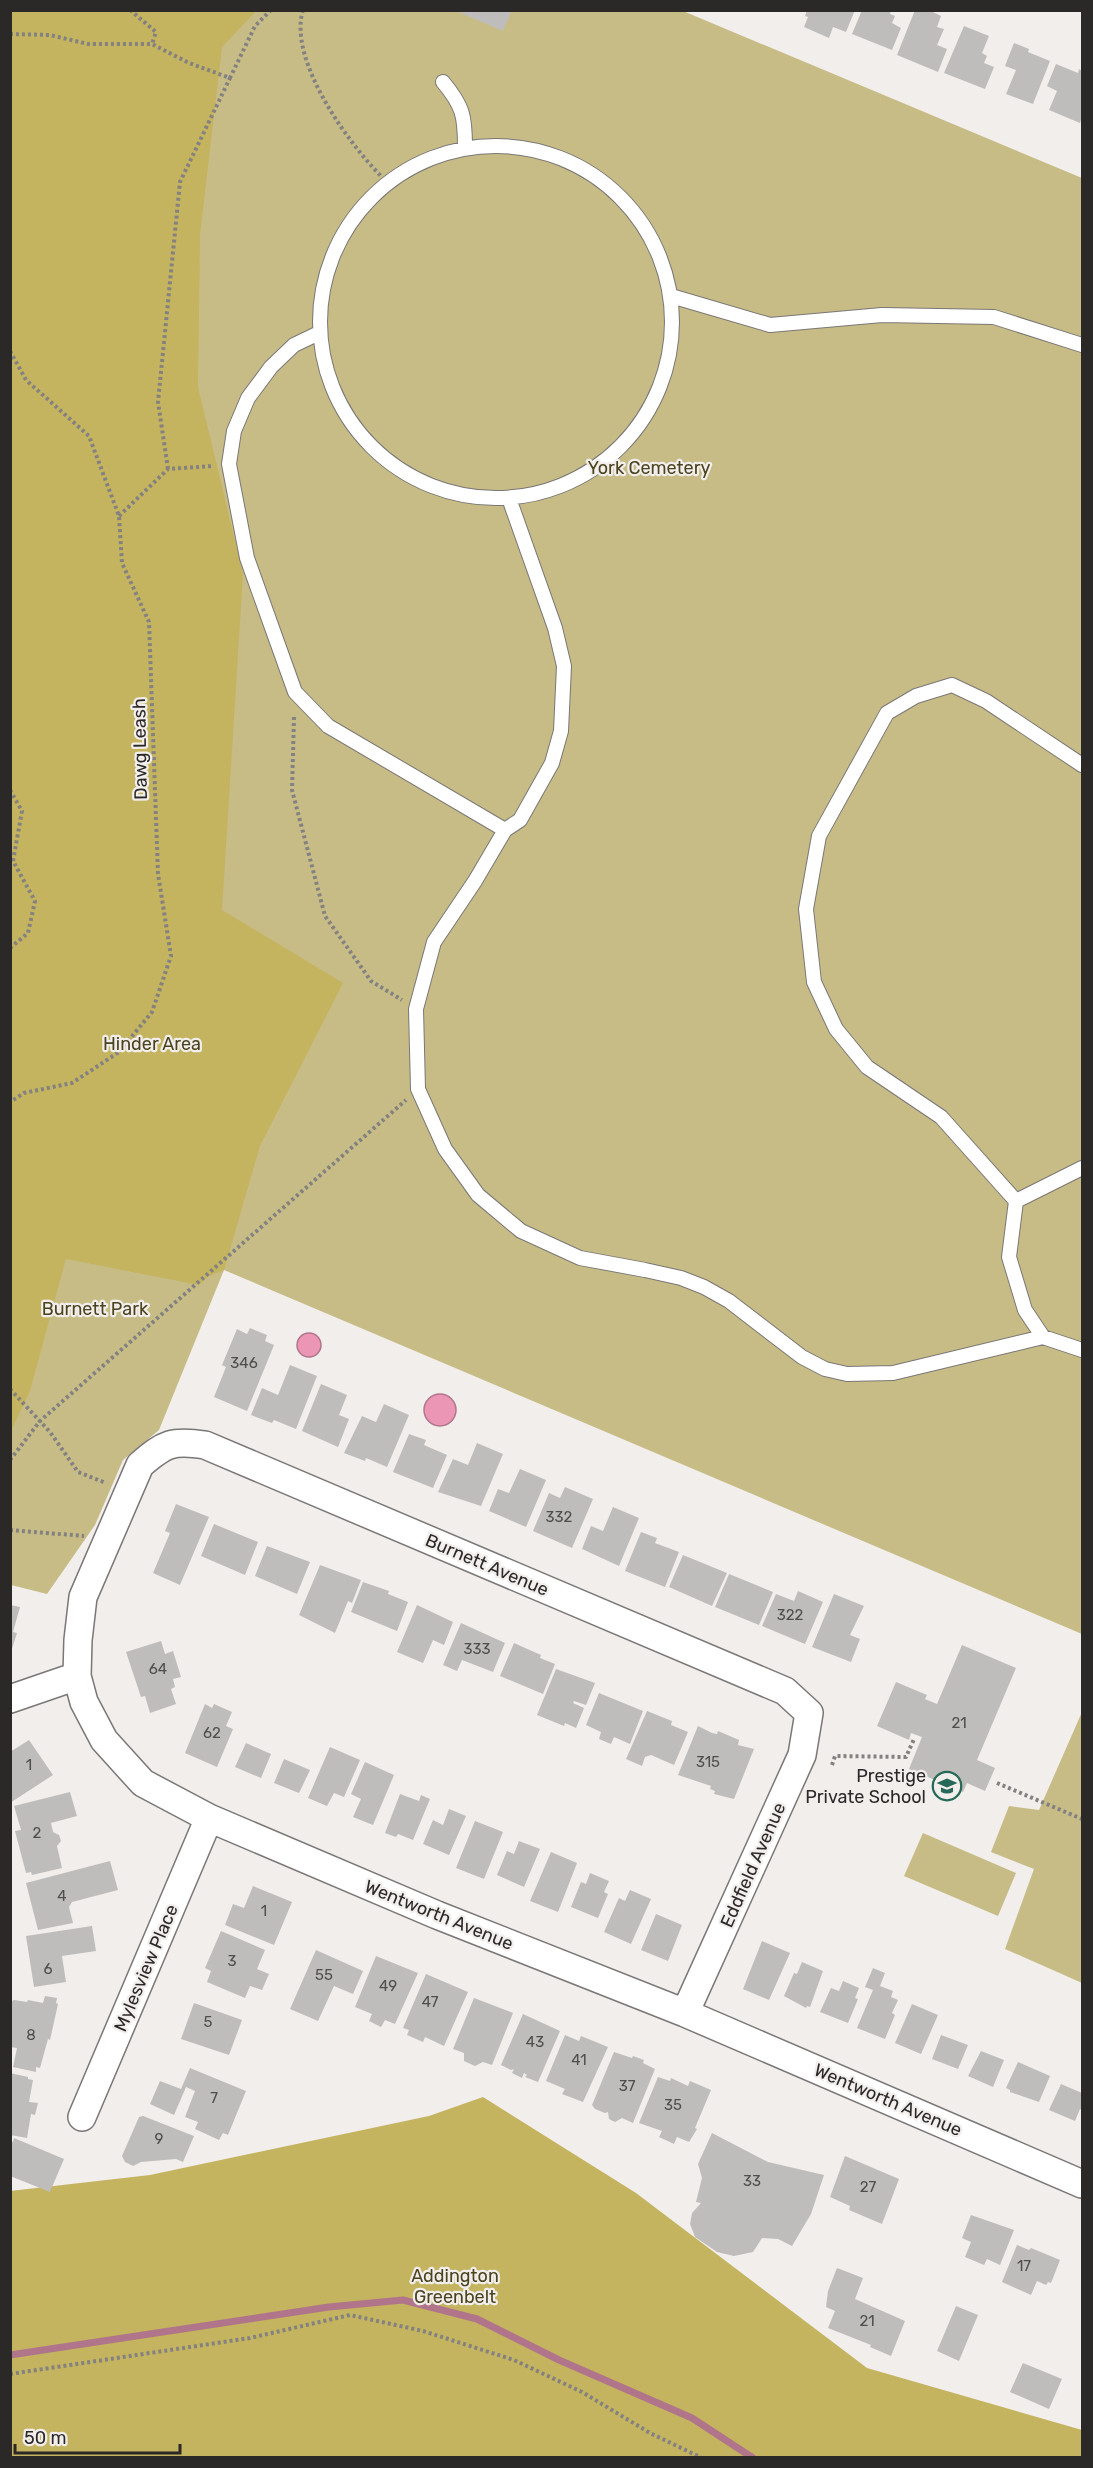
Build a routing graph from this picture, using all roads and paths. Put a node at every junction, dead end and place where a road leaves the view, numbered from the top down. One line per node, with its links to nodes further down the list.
1 (130, 10): 5 (path)
2 (271, 10): 6 (path)
3 (303, 10): 9 (path)
4 (10, 34): 5 (path)
5 (152, 44): 6 (path)
6 (230, 78): 15 (path)
7 (443, 82): 8 (lane)
8 (465, 147): 9 (lane); 10 (lane)
9 (387, 182): 11 (lane)
10 (671, 296): 12 (lane); 16 (lane)
11 (319, 333): 14 (lane); 16 (lane)
12 (1083, 345)
13 (10, 351): 17 (path, Dawg Leash)
14 (229, 464): 15 (path); 18 (lane)
15 (168, 469): 17 (path)
16 (511, 504): 21 (lane)
17 (119, 516): 25 (path, Dawg Leash)
18 (295, 692): 21 (lane); 23 (path)
19 (1083, 765): 27 (lane)
20 (10, 790): 22 (path)
21 (505, 830): 23 (lane)
22 (10, 948)
23 (416, 1009): 24 (lane)
24 (418, 1089): 28 (lane); 31 (path)
25 (10, 1102)
26 (1083, 1168): 27 (lane)
27 (1016, 1201): 28 (lane)
28 (1043, 1337): 29 (lane)
29 (1083, 1350)
30 (10, 1389): 31 (path)
31 (40, 1421): 33 (path); 34 (path)
32 (157, 1450): 34 (street, Wentworth Avenue); 39 (street, Burnett Avenue)
33 (10, 1460)
34 (129, 1491): 36 (street, Wentworth Avenue)
35 (10, 1530): 36 (path)
36 (108, 1538): 37 (street, Wentworth Avenue)
37 (76, 1676): 38 (street); 43 (street, Wentworth Avenue)
38 (10, 1699)
39 (809, 1713): 45 (street, Eddfield Avenue)
40 (914, 1739): 41 (path)
41 (832, 1765)
42 (997, 1783): 44 (path)
43 (209, 1818): 45 (street, Wentworth Avenue); 46 (street, Mylesview Place)
44 (1083, 1819)
45 (685, 2013): 47 (street, Wentworth Avenue)
46 (82, 2117)
47 (1083, 2184)
48 (10, 2374): 49 (path)
49 (702, 2457)

